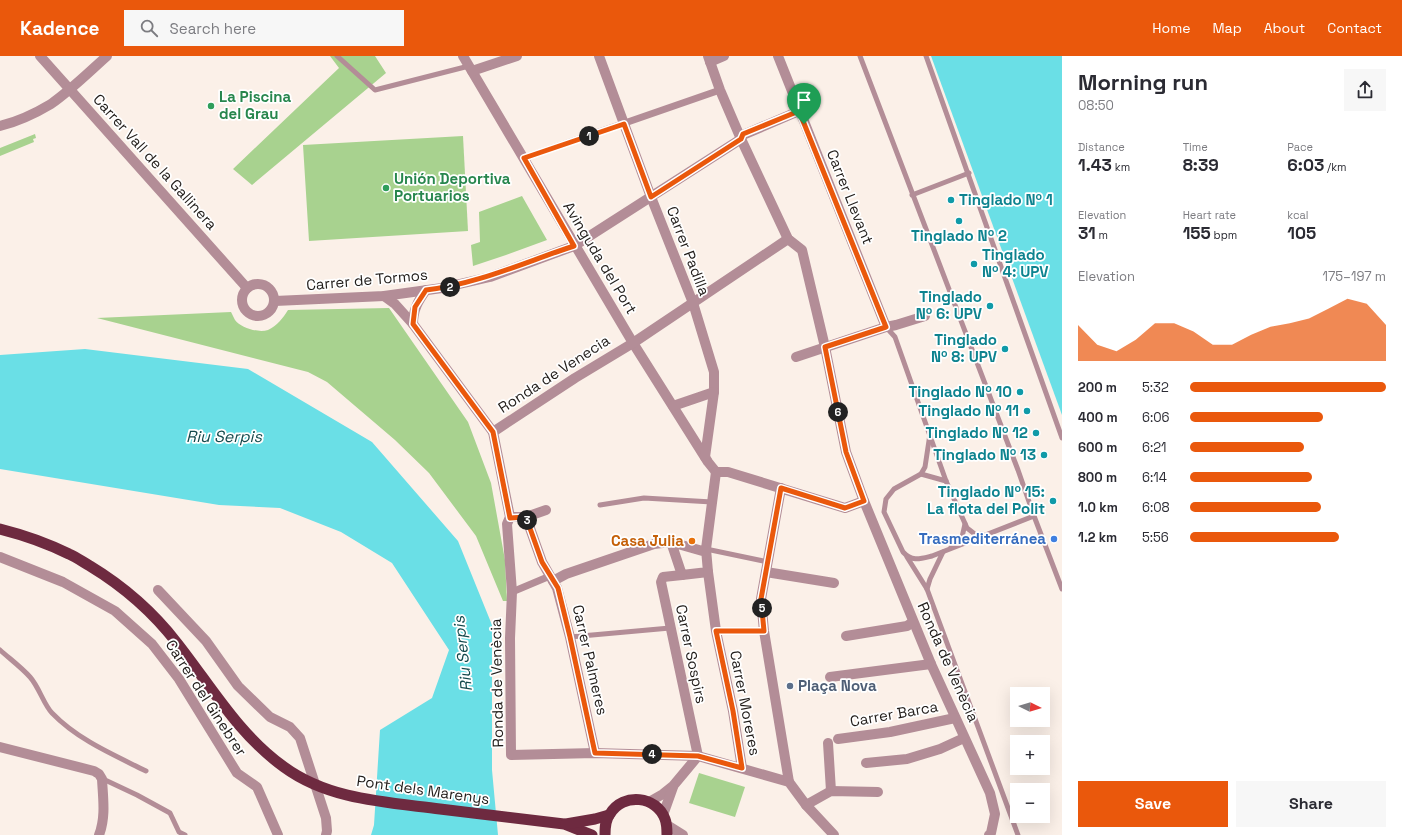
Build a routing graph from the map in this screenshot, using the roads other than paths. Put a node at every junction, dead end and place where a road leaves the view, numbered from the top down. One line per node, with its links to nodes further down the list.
1 (40, 56): 13 (street, Carrer Vall de la Gallinera)
2 (107, 56): 13 (street)
3 (337, 56): 12 (lane)
4 (463, 56): 12 (street, Avinguda del Port)
5 (517, 56): 12 (street)
6 (599, 56): 16 (street, Carrer Padilla)
7 (724, 56): 11 (street)
8 (778, 56): 15 (street, Carrer Llevant)
9 (860, 56): 21 (lane)
10 (926, 56): 20 (lane)
11 (709, 59): 14 (street)
12 (470, 68): 19 (street, Avinguda del Port)
13 (70, 89): 17 (street); 25 (street, Carrer Vall de la Gallinera)
14 (720, 90): 16 (street); 18 (street)
15 (799, 111): 18 (street, Carrer de Tormos); 32 (street, Carrer Llevant)
16 (624, 124): 19 (street); 22 (street, Carrer Padilla)
17 (0, 126)
18 (741, 139): 22 (street, Carrer de Tormos); 23 (street)
19 (524, 158): 24 (street, Avinguda del Port)
20 (968, 173): 21 (lane); 40 (lane)
21 (912, 195): 50 (lane)
22 (651, 197): 24 (street, Carrer de Tormos); 29 (street, Carrer Padilla)
23 (788, 239): 29 (street, Ronda de Venecia); 34 (street, Ronda de Venècia)
24 (574, 246): 26 (street, Carrer de Tormos); 33 (street, Avinguda del Port)
25 (247, 288): 28 (street); 28 (street)
26 (426, 290): 27 (street, Carrer de Tormos); 31 (street)
27 (384, 296): 28 (street, Carrer de Tormos); 31 (street)
28 (275, 302)
29 (693, 303): 33 (street, Ronda de Venecia); 36 (street, Carrer Padilla)
30 (925, 316): 32 (street)
31 (413, 324): 38 (street)
32 (886, 327): 34 (street); 39 (lane)
33 (633, 343): 37 (street, Avinguda del Port); 38 (street, Ronda de Venecia)
34 (825, 347): 35 (street); 46 (street, Ronda de Venècia)
35 (796, 357)
36 (714, 392): 37 (street); 41 (street, Carrer Padilla)
37 (673, 406): 41 (street, Avinguda del Port)
38 (493, 432): 52 (street, Ronda de Venècia)
39 (930, 434): 43 (lane); 44 (lane)
40 (1062, 438)
41 (705, 457): 42 (street, Avinguda del Port)
42 (716, 472): 45 (street); 47 (street, Carrer Moreres)
43 (921, 474): 44 (lane); 60 (lane)
44 (946, 481): 53 (lane)
45 (781, 488): 46 (street); 61 (street)
46 (864, 501): 70 (street, Ronda de Venècia)
47 (712, 502): 48 (lane); 57 (street, Carrer Moreres)
48 (600, 505)
49 (546, 510): 51 (street)
50 (1034, 516): 55 (lane); 67 (lane)
51 (526, 517): 52 (street); 64 (street, Carrer Palmeres)
52 (510, 518): 69 (street, Ronda de Venècia)
53 (965, 523): 55 (lane); 58 (lane)
54 (0, 529): 97 (highway, Pont dels Marenys)
55 (988, 534): 58 (lane)
56 (671, 542): 57 (street); 63 (street); 64 (street)
57 (706, 550): 61 (lane); 62 (street, Carrer Moreres)
58 (946, 551): 60 (lane); 66 (lane)
59 (0, 557): 101 (street, Carrer del Ginebrer)
60 (907, 557): 66 (lane)
61 (767, 567): 65 (street); 73 (street)
62 (708, 572): 63 (street); 72 (street, Carrer Moreres)
63 (682, 575): 71 (street, Carrer Sospirs)
64 (552, 579): 69 (street); 75 (street, Carrer Palmeres)
65 (834, 583)
66 (927, 589): 108 (lane)
67 (1062, 589)
68 (158, 590): 102 (street)
69 (512, 592): 84 (street, Ronda de Venècia)
70 (913, 622): 74 (street); 77 (street, Ronda de Venècia)
71 (670, 628): 75 (lane); 85 (street, Carrer Sospirs)
72 (716, 631): 73 (street); 87 (street, Carrer Moreres)
73 (764, 631): 90 (street)
74 (846, 636)
75 (570, 637): 84 (street, Carrer Palmeres)
76 (0, 650): 88 (lane)
77 (931, 664): 78 (street); 79 (street, Ronda de Venècia)
78 (830, 677)
79 (955, 718): 80 (street, Ronda de Venècia); 81 (street, Carrer Barca)
80 (964, 738): 86 (street); 107 (street, Ronda de Venècia)
81 (838, 739)
82 (828, 743): 92 (street)
83 (0, 747): 89 (street)
84 (595, 753): 85 (street, Ronda de Venècia)
85 (698, 756): 87 (street, Ronda de Venècia); 91 (street)
86 (866, 763)
87 (742, 768): 90 (street, Ronda de Venècia)
88 (146, 771)
89 (102, 779): 99 (street); 100 (lane)
90 (789, 782): 95 (street)
91 (674, 786): 94 (street); 98 (street)
92 (831, 791): 93 (street); 95 (street)
93 (878, 792)
94 (649, 802): 96 (highway); 98 (highway)
95 (806, 805): 106 (street)
96 (609, 815): 97 (highway); 104 (highway)
97 (564, 824): 103 (highway)
98 (666, 825): 105 (street)
99 (99, 835)
100 (185, 835)
101 (278, 835)
102 (326, 835)
103 (592, 835)
104 (605, 835)
105 (683, 835)
106 (834, 835)
107 (989, 835)
108 (1018, 835)

